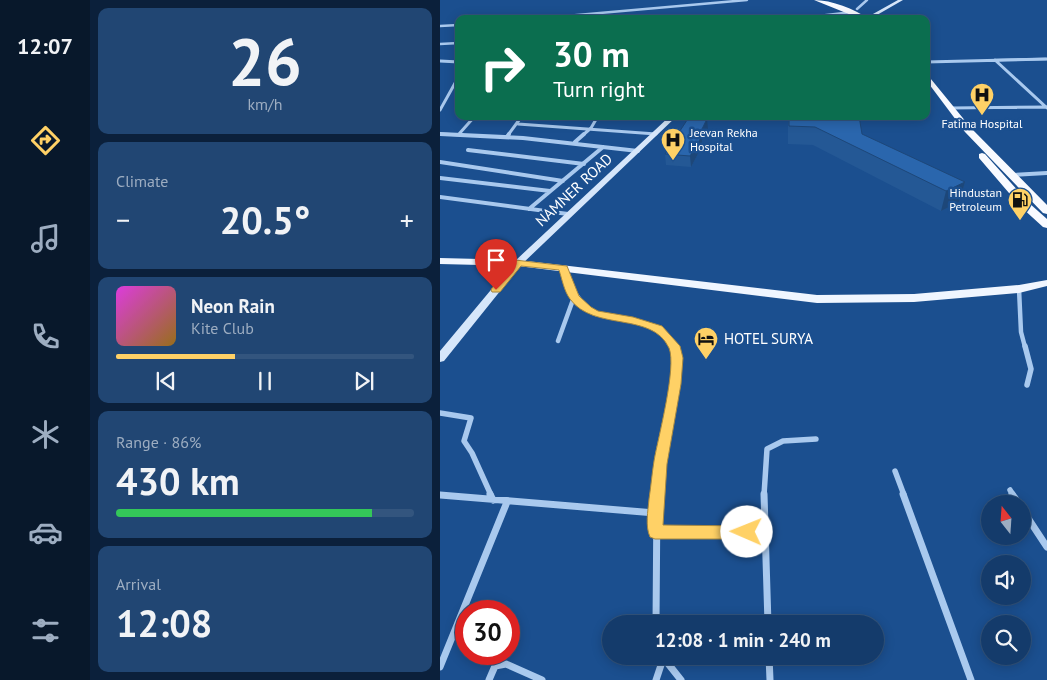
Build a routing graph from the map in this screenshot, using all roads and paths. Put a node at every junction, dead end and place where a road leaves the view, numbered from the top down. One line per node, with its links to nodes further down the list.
1 (747, 0): 7 (street)
2 (817, 0): 6 (highway)
3 (828, 0): 6 (highway)
4 (867, 0): 6 (street)
5 (901, 0): 10 (main road)
6 (855, 11): 8 (street); 9 (highway)
7 (577, 15)
8 (824, 15)
9 (863, 15)
10 (874, 15)
11 (455, 25): 12 (street)
12 (440, 26)
13 (455, 43): 14 (street)
14 (440, 44)
15 (1047, 59): 16 (street)
16 (995, 60): 19 (street); 24 (street)
17 (440, 61): 18 (street)
18 (455, 62)
19 (930, 62)
20 (930, 80): 23 (highway)
21 (454, 87): 25 (street)
22 (930, 96): 51 (highway)
23 (951, 108): 24 (street); 43 (highway)
24 (1047, 108)
25 (440, 110)
26 (471, 120): 33 (street)
27 (520, 120): 30 (street)
28 (596, 120): 31 (street)
29 (670, 120): 34 (main road, NAMNER ROAD)
30 (518, 124): 31 (street); 35 (street)
31 (591, 128): 34 (street); 36 (street)
32 (440, 134): 33 (street)
33 (459, 134): 35 (street)
34 (656, 134): 39 (main road, NAMNER ROAD)
35 (507, 137): 36 (street)
36 (575, 142): 37 (street)
37 (603, 147): 39 (street); 41 (street)
38 (468, 150): 41 (street)
39 (638, 151): 50 (main road, NAMNER ROAD)
40 (440, 162): 45 (street)
41 (584, 164): 45 (street)
42 (1047, 173): 43 (street)
43 (1012, 175): 49 (highway)
44 (440, 178): 46 (street)
45 (563, 181): 46 (street)
46 (550, 191): 48 (street)
47 (440, 198): 48 (street)
48 (529, 209): 50 (street)
49 (1047, 212)
50 (568, 214): 53 (main road, NAMNER ROAD)
51 (1047, 225)
52 (440, 262): 53 (main road)
53 (518, 262): 54 (main road); 59 (main road, NAMNER ROAD)
54 (563, 268): 56 (main road); 57 (street)
55 (1047, 283): 56 (main road)
56 (1020, 289): 60 (street)
57 (574, 297): 58 (street); 69 (street)
58 (558, 341)
59 (440, 358)
60 (1027, 385)
61 (440, 413): 67 (street)
62 (816, 439): 72 (street)
63 (895, 471): 85 (street)
64 (1010, 490): 65 (street)
65 (1013, 495)
66 (440, 496): 67 (street)
67 (493, 500): 68 (street)
68 (508, 502): 69 (street); 79 (street)
69 (655, 513): 71 (street)
70 (1031, 523): 73 (street)
71 (655, 532): 72 (street); 74 (street)
72 (765, 533): 75 (street)
73 (1047, 547)
74 (656, 615)
75 (768, 615)
76 (661, 665): 82 (street)
77 (669, 665): 83 (street)
78 (769, 665): 84 (street)
79 (440, 667)
80 (489, 680): 81 (street)
81 (542, 680)
82 (656, 680)
83 (681, 680)
84 (770, 680)
85 (971, 680)

